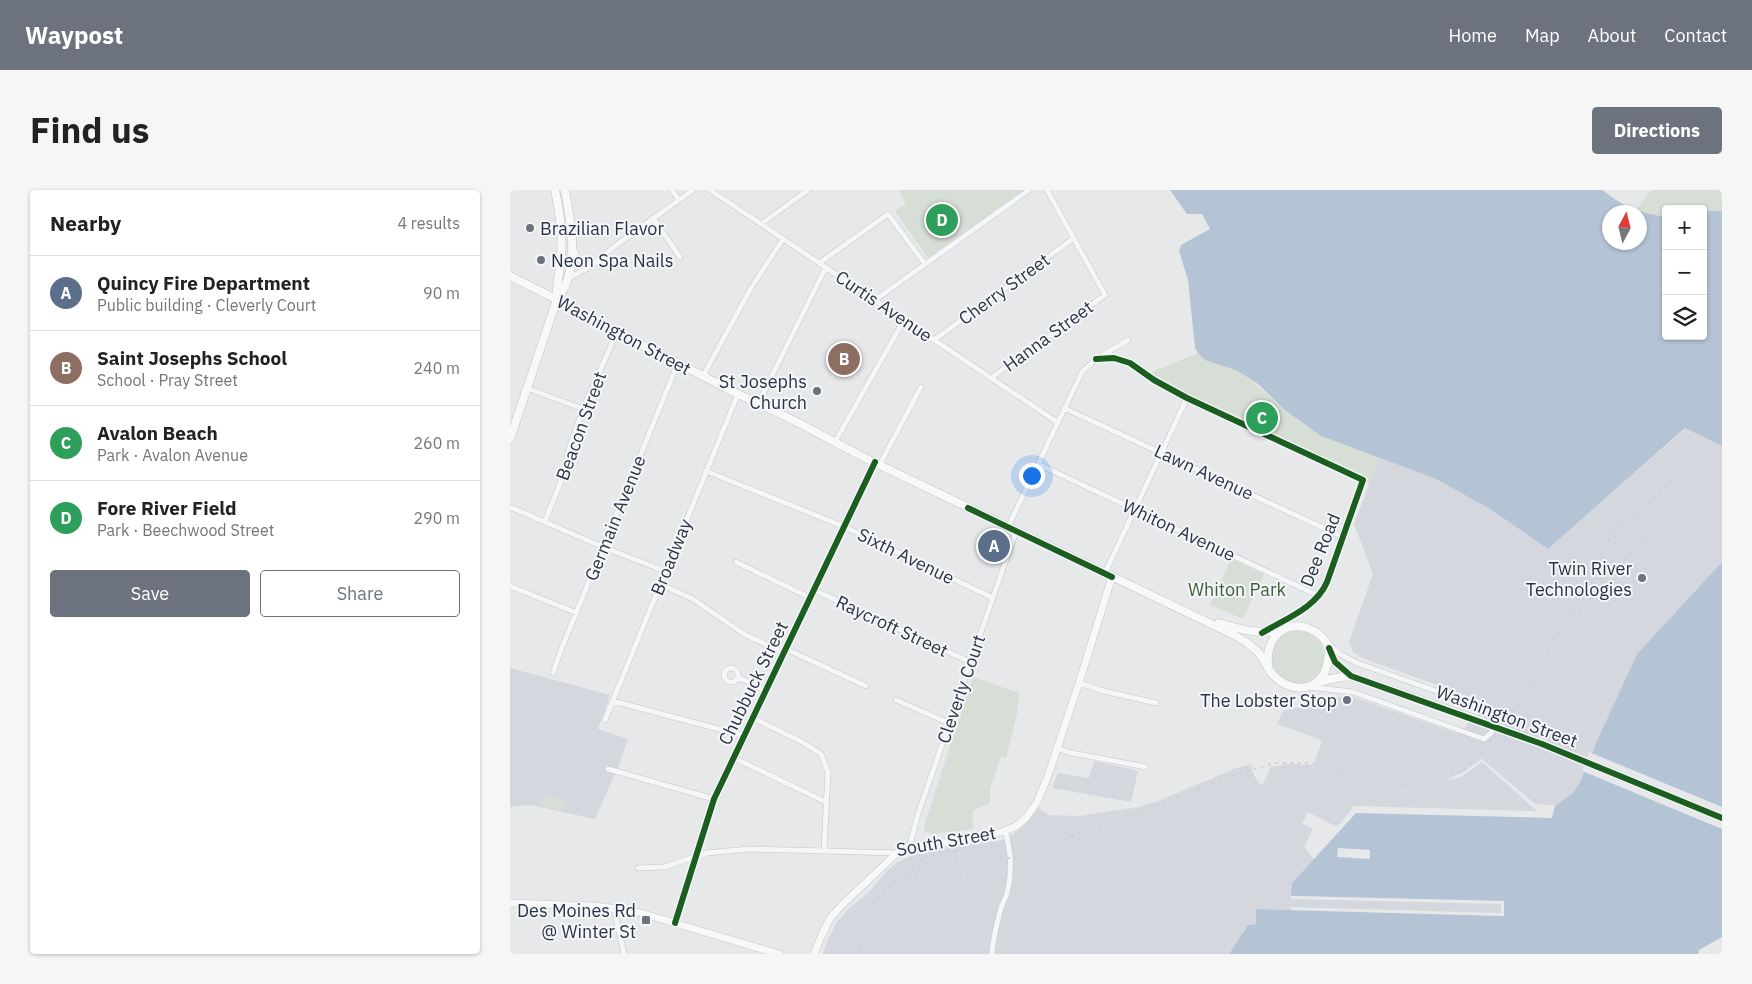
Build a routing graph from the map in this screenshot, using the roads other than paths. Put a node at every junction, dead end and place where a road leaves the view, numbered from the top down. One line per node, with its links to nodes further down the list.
1 (555, 190): 22 (main road)
2 (565, 190): 14 (main road)
3 (672, 190): 9 (street)
4 (693, 190): 9 (street)
5 (710, 190): 11 (street, Curtis Avenue)
6 (808, 190): 11 (street)
7 (1029, 190): 17 (street)
8 (1048, 190): 12 (street)
9 (679, 200): 10 (street)
10 (653, 218): 15 (street); 18 (street)
11 (761, 224): 13 (street, Curtis Avenue)
12 (1074, 238): 26 (street, Cherry Street); 31 (street, Hanna Street)
13 (782, 239): 16 (street, Curtis Avenue); 30 (street)
14 (573, 248): 18 (street); 21 (main road)
15 (680, 257)
16 (819, 263): 17 (street); 19 (street, Curtis Avenue)
17 (925, 264): 23 (street)
18 (591, 266): 21 (street)
19 (826, 267): 23 (street, Curtis Avenue); 36 (street)
20 (510, 276): 22 (main road, Washington Street)
21 (567, 279): 22 (main road)
22 (557, 300): 25 (main road, Washington Street); 32 (main road)
23 (875, 300): 24 (street, Curtis Avenue)
24 (904, 320): 26 (street, Curtis Avenue); 42 (street)
25 (617, 332): 29 (main road, Washington Street); 38 (street, Beacon Street)
26 (934, 340): 31 (street, Curtis Avenue)
27 (1128, 340): 28 (street, Cleverly Court)
28 (1096, 359): 35 (street); 37 (street, Cleverly Court)
29 (678, 364): 30 (main road, Washington Street); 53 (street, Germain Avenue)
30 (703, 376): 34 (main road, Washington Street)
31 (991, 378): 40 (street, Curtis Avenue)
32 (527, 388): 38 (street); 39 (main road)
33 (921, 388): 44 (street, Chubbuck Street)
34 (738, 394): 36 (main road, Washington Street); 46 (street, Broadway)
35 (1187, 398): 43 (street); 52 (street, Dee Road)
36 (758, 404): 42 (main road, Washington Street)
37 (1064, 408): 40 (street, Cleverly Court); 43 (street, Lawn Avenue)
38 (583, 409): 49 (street, Beacon Street)
39 (514, 414): 41 (main road)
40 (1057, 422): 45 (street, Cleverly Court)
41 (510, 439)
42 (835, 442): 44 (main road, Washington Street)
43 (1162, 452): 48 (street); 52 (street, Lawn Avenue)
44 (878, 463): 50 (street, Chubbuck Street); 51 (main road, Washington Street)
45 (1038, 464): 48 (street, Whiton Avenue); 51 (street, Cleverly Court)
46 (706, 471): 50 (street, Sixth Avenue); 55 (street, Broadway)
47 (510, 507): 49 (street)
48 (1134, 510): 56 (street); 60 (street, Whiton Avenue)
49 (545, 521): 53 (street)
50 (844, 527): 59 (street, Chubbuck Street); 62 (street, Sixth Avenue)
51 (1012, 529): 56 (main road, Washington Street); 62 (street, Cleverly Court)
52 (1343, 537): 60 (street, Dee Road)
53 (603, 547): 55 (street); 63 (street, Germain Avenue)
54 (736, 562): 61 (street)
55 (665, 571): 57 (street, Broadway)
56 (1108, 575): 64 (main road, Washington Street); 74 (main road, South Street)
57 (660, 584): 68 (street); 79 (street, Broadway)
58 (510, 586): 63 (street)
59 (814, 590): 61 (street, Chubbuck Street); 69 (street, Raycroft Street)
60 (1320, 596): 66 (street, Dee Road)
61 (811, 598): 68 (street, Chubbuck Street)
62 (993, 598): 69 (street, Cleverly Court)
63 (577, 613): 71 (street, Germain Avenue)
64 (1198, 616): 66 (main road, Washington Street); 70 (main road, Washington Street)
65 (1284, 629): 66 (main road, Washington Street); 67 (main road); 70 (main road)
66 (1262, 633)
67 (1327, 644): 72 (main road, Washington Street); 76 (main road); 76 (street)
68 (785, 651): 75 (street); 77 (street, Chubbuck Street)
69 (970, 662): 83 (street, Cleverly Court)
70 (1268, 666): 76 (main road)
71 (553, 673)
72 (1351, 676): 76 (main road, Washington Street); 91 (main road, Washington Street, bridge)
73 (738, 677): 77 (street)
74 (1079, 683): 80 (street); 85 (main road, South Street)
75 (866, 686)
76 (1310, 686)
77 (766, 691): 81 (street, Chubbuck Street)
78 (896, 700): 83 (street)
79 (613, 701): 82 (street, Broadway); 84 (street)
80 (1156, 703)
81 (753, 718): 84 (street, Chubbuck Street); 90 (street)
82 (606, 720)
83 (949, 723): 93 (street, Cleverly Court)
84 (744, 736): 86 (street, Chubbuck Street)
85 (1057, 748): 87 (street); 92 (main road, South Street)
86 (734, 758): 89 (street, Chubbuck Street); 90 (street)
87 (1146, 768)
88 (608, 769): 89 (street)
89 (714, 799): 96 (street, Chubbuck Street)
90 (826, 802): 94 (street)
91 (1722, 818)
92 (1005, 831): 93 (main road, South Street); 104 (street)
93 (909, 848): 95 (main road, South Street)
94 (824, 850): 95 (street, South Street); 96 (street, South Street)
95 (898, 853): 103 (main road)
96 (696, 857): 97 (street, South Street); 100 (street, Chubbuck Street)
97 (638, 868)
98 (510, 903): 99 (main road)
99 (614, 908): 100 (main road); 101 (street)
100 (675, 923): 102 (main road)
101 (624, 954)
102 (779, 954)
103 (814, 954)
104 (992, 954)

